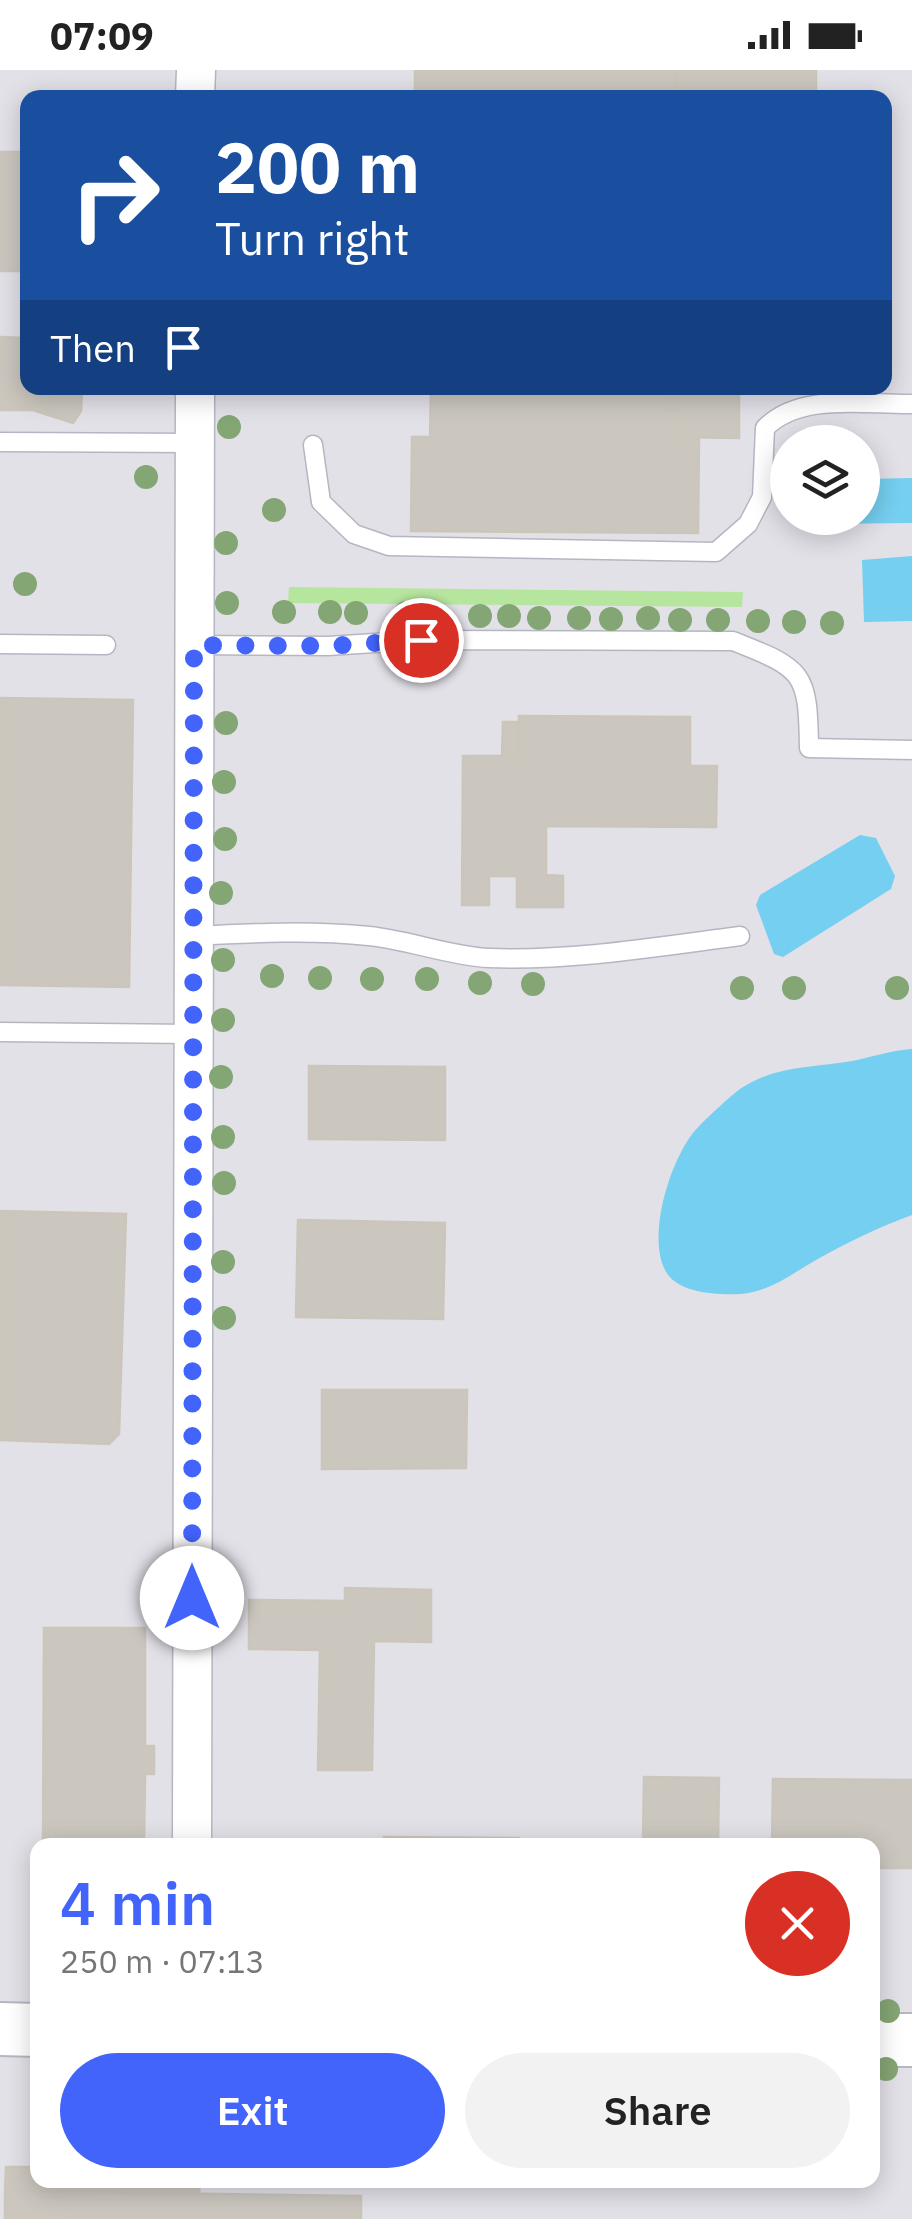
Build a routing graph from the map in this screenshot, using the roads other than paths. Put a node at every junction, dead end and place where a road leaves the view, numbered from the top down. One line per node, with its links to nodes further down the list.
1 (195, 395): 4 (street)
2 (912, 404): 5 (lane)
3 (0, 442): 4 (lane)
4 (194, 443): 8 (street)
5 (313, 445)
6 (0, 644): 7 (lane)
7 (106, 645)
8 (194, 645): 9 (lane); 10 (street)
9 (912, 750)
10 (194, 936): 11 (lane); 13 (street)
11 (740, 936)
12 (0, 1032): 13 (lane)
13 (194, 1034): 14 (street)
14 (192, 1838)
15 (0, 2029): 16 (street)
16 (30, 2030)
17 (880, 2040): 18 (street)
18 (912, 2040)

